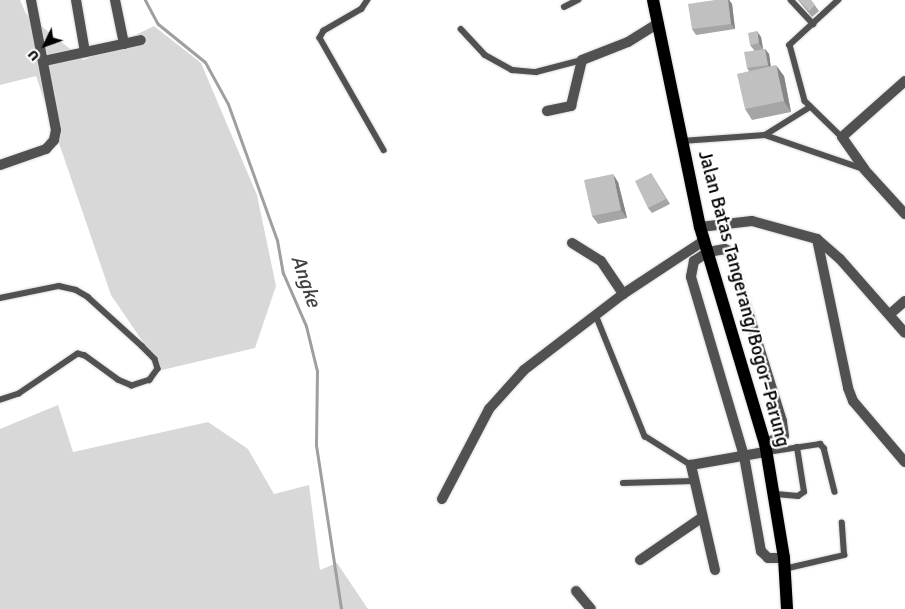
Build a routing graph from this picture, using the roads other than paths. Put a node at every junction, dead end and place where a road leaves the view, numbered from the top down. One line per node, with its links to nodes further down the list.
1 (31, 0): 16 (street)
2 (76, 0): 15 (street)
3 (115, 0): 14 (street)
4 (368, 0): 24 (lane)
5 (578, 0): 9 (lane)
6 (653, 0): 10 (main road, Jalan Batas Tangerang/Bogor–Parung)
7 (791, 0): 11 (lane)
8 (840, 0): 11 (lane)
9 (564, 7)
10 (659, 23): 17 (street); 23 (main road, Jalan Batas Tangerang/Bogor–Parung)
11 (813, 24): 19 (lane)
12 (460, 29): 17 (lane)
13 (141, 40): 14 (street)
14 (124, 44): 15 (street)
15 (85, 52): 16 (street)
16 (44, 60): 25 (street)
17 (582, 60): 20 (street)
18 (905, 81): 22 (street)
19 (810, 108): 21 (lane); 22 (lane)
20 (546, 112)
21 (766, 135): 23 (lane); 26 (lane)
22 (842, 138): 26 (street)
23 (682, 141): 28 (main road, Jalan Batas Tangerang/Bogor–Parung)
24 (384, 150)
25 (0, 165)
26 (864, 169): 27 (street)
27 (905, 214)
28 (700, 227): 29 (street); 31 (main road, Jalan Batas Tangerang/Bogor–Parung)
29 (817, 239): 35 (street); 42 (street)
30 (572, 243): 32 (street)
31 (706, 246): 32 (street); 39 (main road, Jalan Batas Tangerang/Bogor–Parung); 39 (street); 41 (street)
32 (623, 294): 36 (street)
33 (0, 298): 38 (lane)
34 (905, 301): 35 (street)
35 (890, 314): 37 (street)
36 (596, 315): 43 (lane); 48 (street)
37 (905, 333)
38 (0, 400)
39 (765, 448): 40 (lane); 41 (street); 47 (main road, Jalan Batas Tangerang/Bogor–Parung)
40 (797, 448): 46 (lane); 47 (lane)
41 (744, 456): 43 (street); 52 (street)
42 (905, 462)
43 (691, 465): 44 (street)
44 (694, 481): 45 (lane); 49 (street)
45 (623, 483)
46 (835, 492)
47 (776, 494): 52 (main road, Jalan Batas Tangerang/Bogor–Parung)
48 (442, 499)
49 (701, 518): 51 (street); 53 (street)
50 (842, 523): 52 (lane)
51 (640, 560)
52 (784, 563): 56 (main road, Jalan Batas Tangerang/Bogor–Parung)
53 (715, 570)
54 (576, 591): 55 (street)
55 (591, 609)
56 (787, 609)

